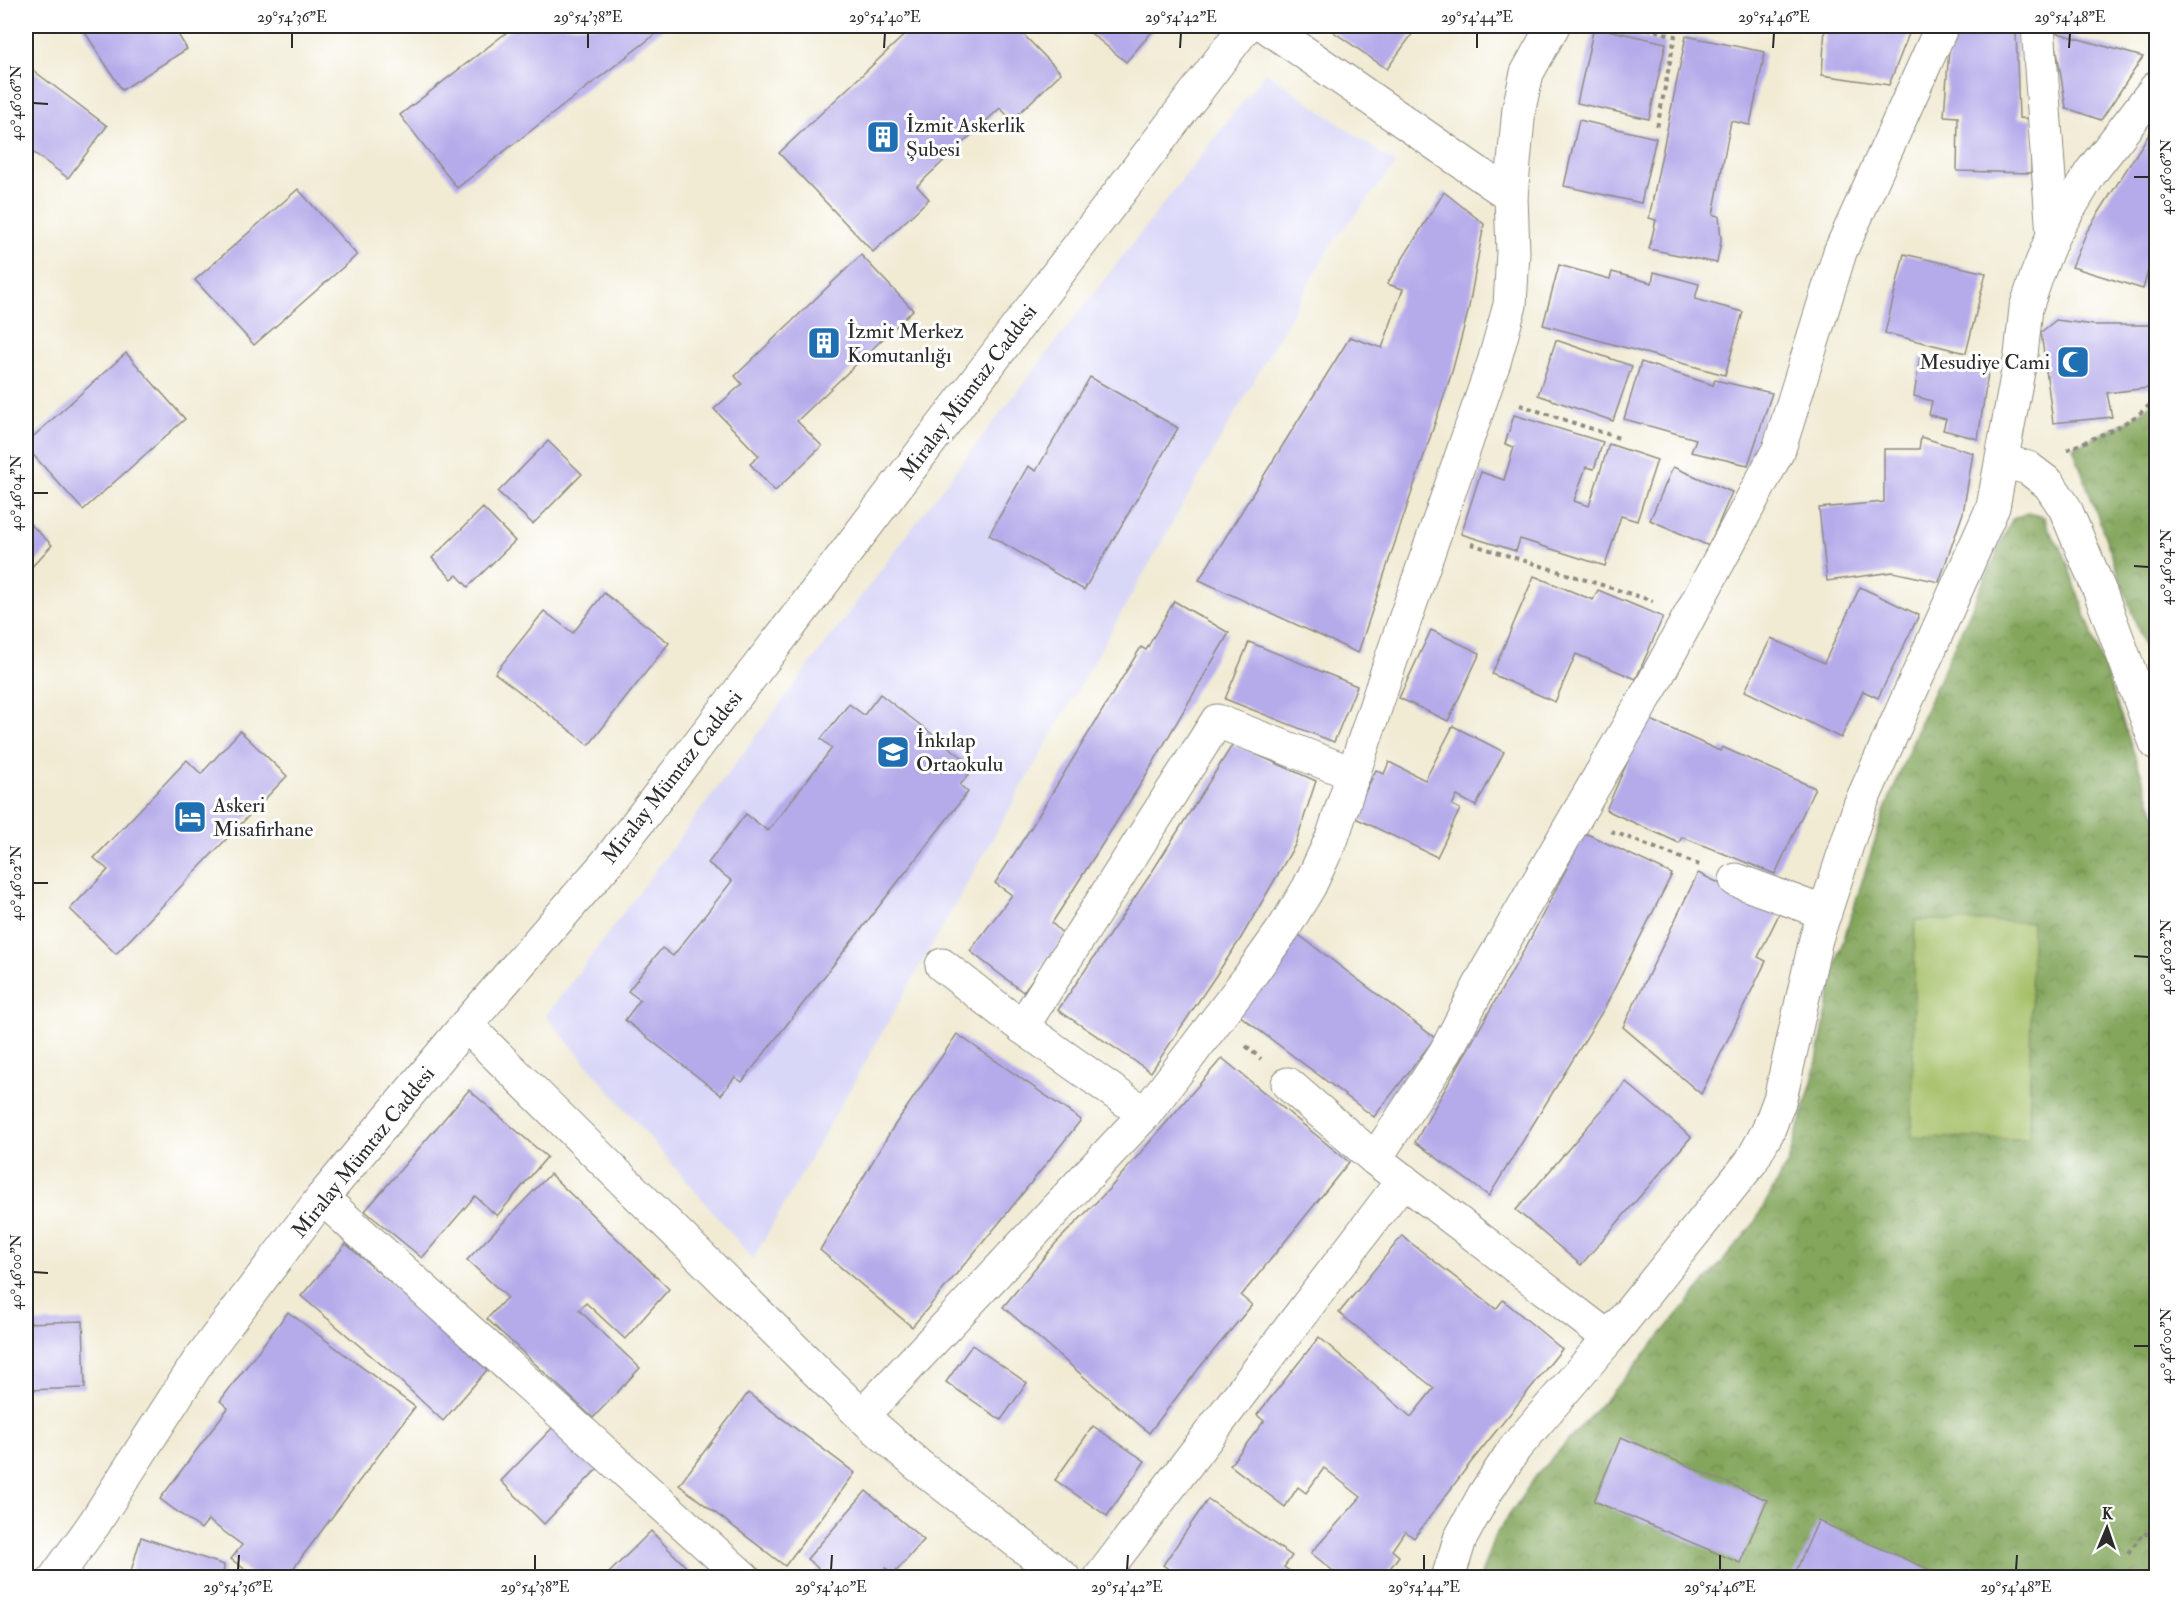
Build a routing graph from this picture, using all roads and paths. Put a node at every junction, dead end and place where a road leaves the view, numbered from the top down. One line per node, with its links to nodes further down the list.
1 (1246, 26): 24 (main road, Miralay Mümtaz Caddesi)
2 (1266, 26): 9 (main road)
3 (1553, 26): 9 (main road)
4 (1638, 26): 8 (path)
5 (1942, 26): 19 (main road)
6 (2038, 26): 10 (main road)
7 (2157, 88): 10 (main road)
8 (1657, 128)
9 (1511, 196): 11 (main road)
10 (2053, 235): 14 (main road)
11 (1484, 393): 13 (path); 15 (main road)
12 (2157, 398): 14 (path)
13 (1622, 439)
14 (2016, 464): 17 (main road); 21 (main road)
15 (1436, 533): 16 (path); 18 (main road)
16 (1664, 604)
17 (2157, 742)
18 (1354, 774): 23 (main road); 25 (main road)
19 (1576, 817): 20 (path); 28 (main road)
20 (1736, 880): 21 (main road)
21 (1824, 913): 31 (main road)
22 (942, 965): 25 (main road)
23 (1215, 1019): 26 (path); 27 (main road)
24 (466, 1025): 30 (main road, Miralay Mümtaz Caddesi); 32 (main road)
25 (1022, 1028): 27 (main road)
26 (1288, 1084): 28 (main road)
27 (1145, 1114): 32 (main road)
28 (1375, 1159): 29 (main road)
29 (1403, 1180): 31 (main road); 41 (main road)
30 (322, 1198): 33 (main road, Miralay Mümtaz Caddesi); 39 (main road)
31 (1609, 1338): 42 (main road)
32 (862, 1416): 40 (main road)
33 (94, 1524): 36 (main road); 37 (main road); 38 (main road)
34 (2157, 1542): 35 (path)
35 (2128, 1553)
36 (55, 1578)
37 (72, 1578)
38 (87, 1578)
39 (744, 1578)
40 (1064, 1578)
41 (1100, 1578)
42 (1448, 1578)

